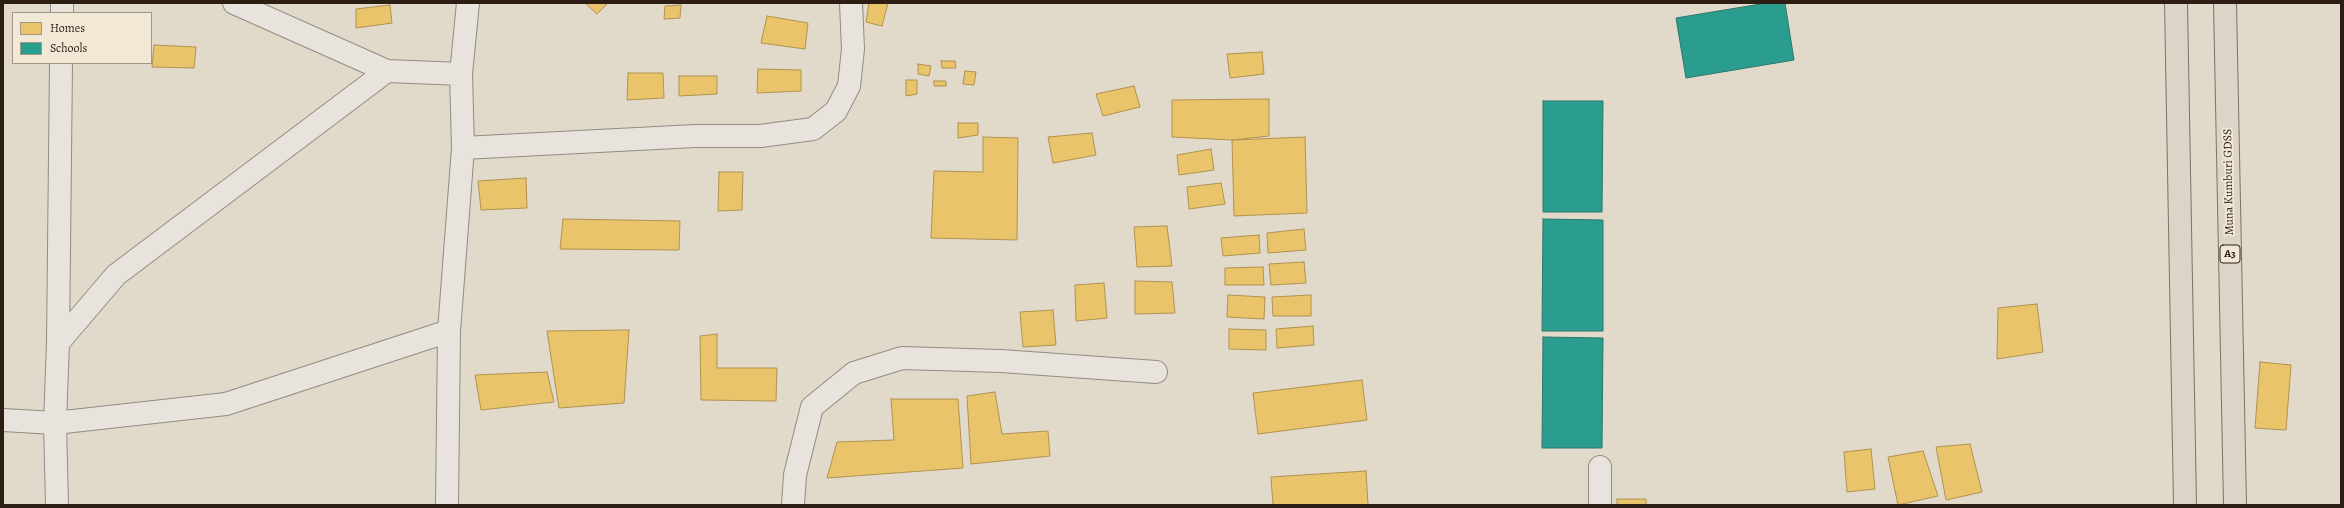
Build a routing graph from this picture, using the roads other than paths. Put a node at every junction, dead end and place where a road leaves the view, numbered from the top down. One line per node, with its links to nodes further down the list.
1 (234, 3): 7 (street)
2 (468, 3): 8 (street)
3 (851, 3): 9 (street)
4 (2176, 3): 20 (highway)
5 (2225, 3): 21 (highway, Muna Kumburi GDSS / A3)
6 (61, 64): 11 (street)
7 (387, 71): 8 (street); 11 (street)
8 (461, 74): 9 (street)
9 (463, 148): 10 (street)
10 (448, 331): 14 (street); 17 (street)
11 (58, 343): 14 (street)
12 (1156, 372): 18 (street)
13 (3, 420): 14 (street)
14 (55, 423): 16 (street)
15 (1600, 467): 19 (street)
16 (57, 505)
17 (448, 505)
18 (793, 505)
19 (1600, 505)
20 (2185, 505)
21 (2235, 505)

